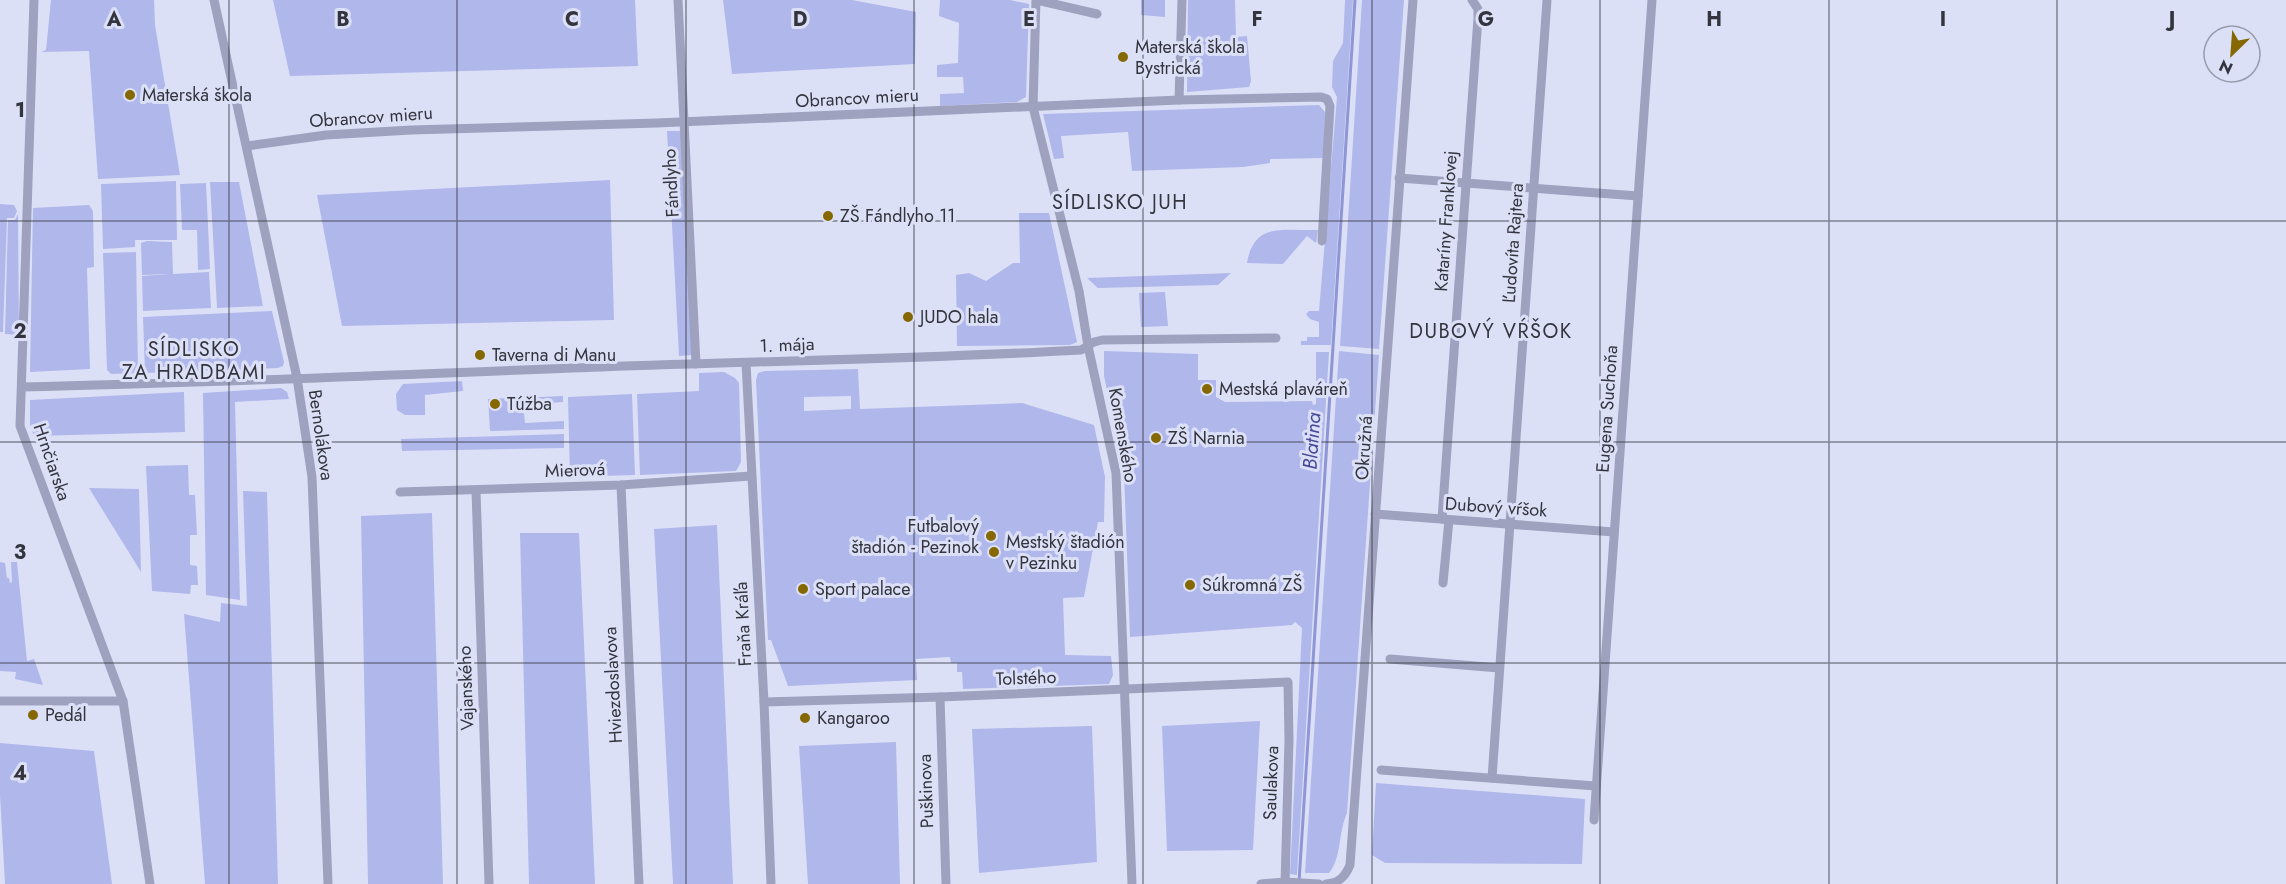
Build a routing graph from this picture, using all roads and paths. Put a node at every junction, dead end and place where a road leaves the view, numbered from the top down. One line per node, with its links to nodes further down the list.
1 (34, 0): 25 (street, Hrnčiarska)
2 (214, 0): 14 (street, Bernolákova)
3 (678, 0): 13 (street, Fándlyho)
4 (1036, 0): 10 (street); 12 (street, Komenského)
5 (1182, 0): 11 (street)
6 (1413, 0): 15 (street, Okružná)
7 (1472, 0): 16 (street, Kataríny Franklovej)
8 (1547, 0): 17 (street, Ľudovíta Rajtera)
9 (1652, 0): 18 (street, Eugena Suchoňa)
10 (1097, 14)
11 (1179, 100): 12 (street, Obrancov mieru); 19 (street, Obrancov mieru)
12 (1033, 107): 13 (street, Obrancov mieru); 21 (street, Komenského)
13 (685, 122): 14 (street, Obrancov mieru); 23 (street, Fándlyho)
14 (247, 146): 24 (street, Bernolákova)
15 (1399, 178): 16 (street); 30 (street, Okružná)
16 (1465, 183): 17 (street); 31 (street, Kataríny Franklovej)
17 (1534, 188): 18 (street); 32 (street, Ľudovíta Rajtera)
18 (1638, 196): 33 (street, Eugena Suchoňa)
19 (1322, 241)
20 (1276, 338): 21 (street, 1. mája)
21 (1088, 346): 22 (street, 1. mája); 38 (street, Komenského)
22 (746, 363): 23 (street, 1. mája); 26 (street, Fraňa Kráľa)
23 (696, 364): 24 (street, 1. mája)
24 (297, 378): 25 (street, 1. mája); 49 (street, Bernolákova)
25 (22, 387): 41 (street, Hrnčiarska)
26 (751, 476): 27 (street, Mierová); 42 (street, Fraňa Kráľa)
27 (621, 485): 28 (street, Mierová); 51 (street, Hviezdoslavova)
28 (476, 491): 29 (street, Mierová); 50 (street, Vajanského)
29 (400, 492)
30 (1376, 514): 31 (street, Dubový vŕšok); 57 (street, Okružná)
31 (1445, 519): 32 (street, Dubový vŕšok); 34 (street, Kataríny Franklovej)
32 (1510, 524): 33 (street, Dubový vŕšok); 36 (street, Ľudovíta Rajtera)
33 (1614, 532): 45 (street, Eugena Suchoňa)
34 (1443, 583)
35 (1390, 659): 36 (street)
36 (1499, 668): 44 (street, Ľudovíta Rajtera)
37 (1288, 682): 38 (street, Tolstého); 47 (street, Saulakova)
38 (1125, 690): 39 (street, Tolstého); 54 (street, Komenského)
39 (940, 697): 42 (street, Tolstého); 53 (street, Puškinova)
40 (0, 700): 41 (street)
41 (123, 701): 48 (street, Hrnčiarska)
42 (764, 702): 52 (street, Fraňa Kráľa)
43 (1381, 770): 44 (street)
44 (1492, 778): 45 (street)
45 (1596, 786): 46 (street, Eugena Suchoňa)
46 (1594, 820)
47 (1287, 883): 55 (street); 56 (street)
48 (150, 884)
49 (328, 884)
50 (489, 884)
51 (639, 884)
52 (771, 884)
53 (946, 884)
54 (1132, 884)
55 (1261, 884)
56 (1313, 884)
57 (1326, 884)

